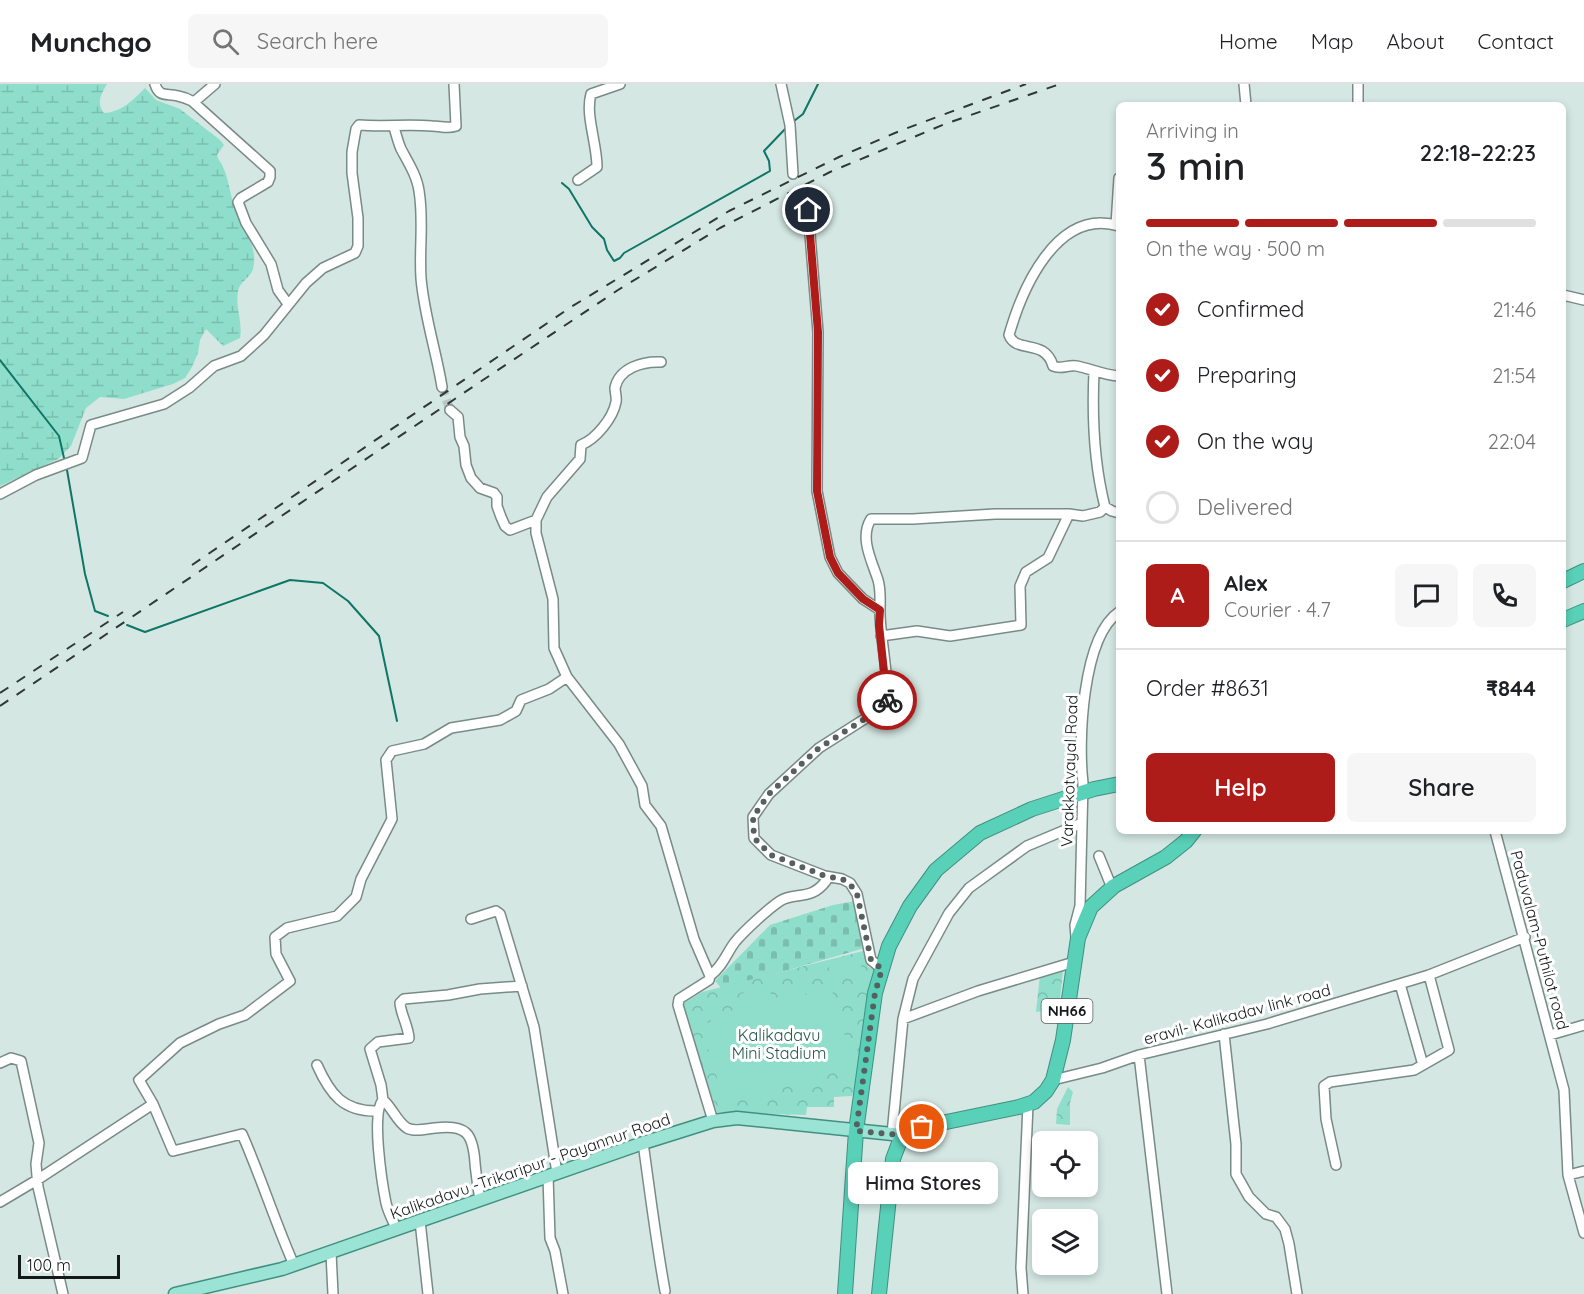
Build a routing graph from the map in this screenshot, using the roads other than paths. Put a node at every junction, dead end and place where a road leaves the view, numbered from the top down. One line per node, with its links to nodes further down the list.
1 (155, 84): 8 (street)
2 (215, 84): 8 (street)
3 (454, 84): 11 (street)
4 (620, 84): 13 (street)
5 (782, 84): 12 (street)
6 (1244, 84): 9 (street)
7 (1358, 84): 10 (street)
8 (194, 102): 18 (street)
9 (1246, 102)
10 (1358, 102)
11 (394, 127): 18 (street); 22 (street)
12 (793, 174)
13 (578, 180)
14 (802, 192): 31 (street)
15 (1116, 225): 20 (street)
16 (1566, 296): 17 (street)
17 (1584, 300)
18 (288, 304): 24 (street)
19 (661, 362): 28 (street)
20 (1094, 372): 21 (street); 25 (street)
21 (1116, 376)
22 (442, 387)
23 (450, 410): 28 (street)
24 (0, 494)
25 (1105, 507): 26 (street); 27 (street)
26 (1116, 512)
27 (1069, 514): 31 (street); 35 (street)
28 (536, 520): 36 (street)
29 (1584, 571): 30 (highway)
30 (1566, 580)
31 (880, 610): 35 (street)
32 (1584, 611): 34 (highway)
33 (1116, 614): 38 (street, Varakkotvayal Road)
34 (1566, 619)
35 (880, 636): 43 (street)
36 (567, 677): 51 (street); 64 (street)
37 (1116, 785): 38 (highway)
38 (1083, 793): 39 (street, Varakkotvayal Road); 49 (highway)
39 (1082, 823): 46 (street, Varakkotvayal Road); 54 (street)
40 (1192, 834): 44 (highway, NH66)
41 (1496, 834): 47 (street, Paduvalam-Puthilot road)
42 (1099, 856): 44 (street)
43 (825, 876): 49 (street); 51 (street)
44 (1114, 886): 46 (highway, NH66)
45 (471, 919): 53 (street)
46 (1078, 938): 48 (highway, NH66)
47 (1525, 938): 50 (street, eravil- Kalikadav link road); 57 (street, Paduvalam-Puthilot road)
48 (1074, 962): 54 (street); 62 (highway, NH66)
49 (882, 969): 68 (highway)
50 (1429, 975): 52 (street, eravil- Kalikadav link road); 61 (street)
51 (710, 976): 67 (street)
52 (1400, 984): 56 (street, eravil- Kalikadav link road); 61 (street)
53 (522, 986): 63 (street); 73 (street)
54 (903, 1018): 69 (street)
55 (1584, 1025): 57 (street)
56 (1224, 1034): 58 (street, eravil- Kalikadav link road); 93 (street)
57 (1550, 1035): 74 (street, Paduvalam-Puthilot road)
58 (1139, 1054): 62 (street, eravil- Kalikadav link road); 92 (street)
59 (0, 1063): 75 (street)
60 (317, 1065): 66 (street)
61 (1423, 1065): 71 (street)
62 (1053, 1080): 65 (highway)
63 (383, 1100): 66 (street); 76 (street)
64 (153, 1104): 75 (street); 82 (street)
65 (1028, 1104): 69 (highway); 91 (street)
66 (378, 1111): 79 (street)
67 (714, 1121): 68 (main road, Kalikadavu -Trikaripur - Payannur Road); 70 (main road, Kalikadavu -Trikaripur - Payannur Road)
68 (856, 1131): 69 (main road, Kalikadavu -Trikaripur - Payannur Road); 89 (highway)
69 (897, 1135): 90 (highway)
70 (643, 1143): 73 (main road, Kalikadavu -Trikaripur - Payannur Road); 83 (street)
71 (1336, 1165)
72 (1584, 1171): 74 (street)
73 (553, 1174): 76 (main road, Kalikadavu -Trikaripur - Payannur Road); 88 (street)
74 (1568, 1175): 80 (street, Paduvalam-Puthilot road)
75 (37, 1180): 77 (street); 84 (street)
76 (480, 1200): 78 (main road, Kalikadavu -Trikaripur - Payannur Road)
77 (0, 1202)
78 (420, 1221): 79 (main road, Kalikadavu -Trikaripur - Payannur Road); 87 (street)
79 (397, 1230): 81 (main road, Kalikadavu -Trikaripur - Payannur Road)
80 (1584, 1233)
81 (331, 1252): 82 (main road, Kalikadavu -Trikaripur - Payannur Road); 86 (street)
82 (294, 1265): 85 (main road, Kalikadavu -Trikaripur - Payannur Road)
83 (665, 1291)
84 (63, 1294)
85 (175, 1294)
86 (333, 1294)
87 (428, 1294)
88 (563, 1294)
89 (844, 1294)
90 (879, 1294)
91 (1023, 1294)
92 (1167, 1294)
93 (1297, 1294)

